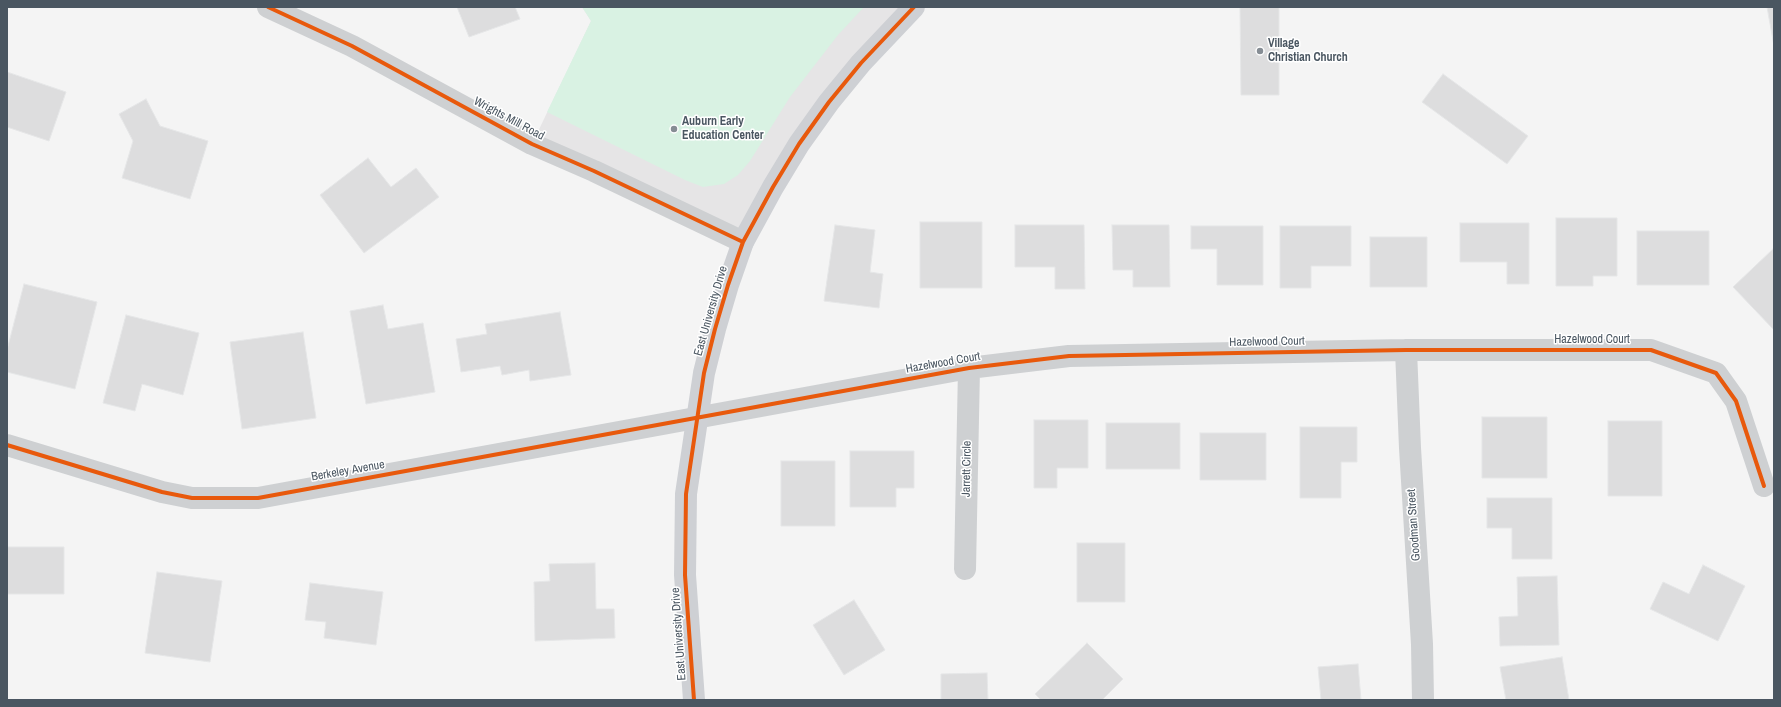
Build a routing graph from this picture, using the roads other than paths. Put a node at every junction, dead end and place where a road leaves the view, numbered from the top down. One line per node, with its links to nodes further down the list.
1 (268, 7): 3 (street, Wrights Mill Road)
2 (914, 7): 3 (main road, East University Drive)
3 (743, 242): 6 (main road, East University Drive)
4 (1406, 350): 5 (street, Hazelwood Court); 8 (street, Hazelwood Court); 11 (street, Goodman Street)
5 (969, 368): 6 (street, Hazelwood Court); 9 (street, Jarrett Circle)
6 (696, 418): 7 (street, Berkeley Avenue); 10 (main road, East University Drive)
7 (7, 445)
8 (1764, 486)
9 (965, 569)
10 (694, 700)
11 (1423, 700)

